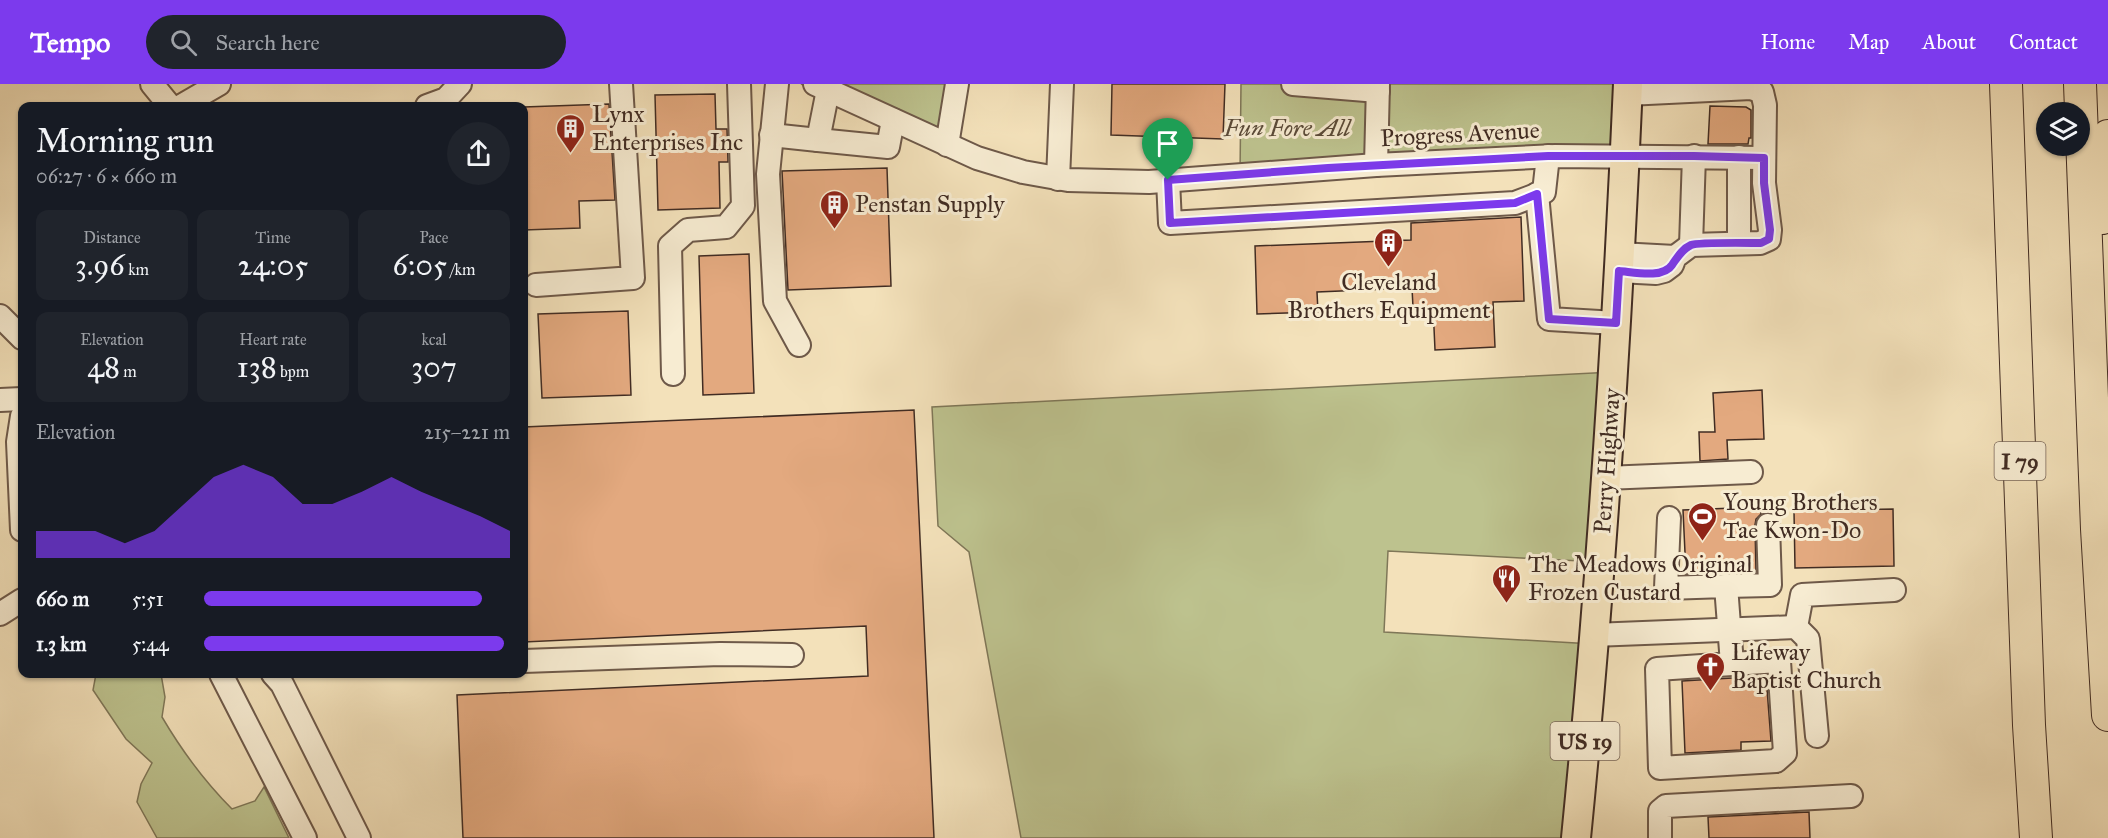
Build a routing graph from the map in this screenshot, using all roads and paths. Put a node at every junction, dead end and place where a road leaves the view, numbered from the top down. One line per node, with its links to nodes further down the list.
1 (152, 84): 15 (street)
2 (460, 84): 17 (street)
3 (621, 84): 35 (street)
4 (740, 84): 40 (street)
5 (777, 84): 19 (street)
6 (957, 84): 22 (street)
7 (1062, 84): 29 (street)
8 (1293, 84): 13 (street)
9 (2006, 84): 69 (highway, I 79)
10 (2080, 84): 43 (highway)
11 (212, 86): 16 (street)
12 (821, 87): 18 (street, Progress Avenue); 21 (street)
13 (1378, 88): 28 (street)
14 (1628, 89): 24 (main road, Perry Highway / US 19); 27 (street)
15 (167, 102)
16 (187, 102)
17 (438, 102)
18 (893, 120): 21 (street); 22 (street, Progress Avenue)
19 (771, 135): 21 (street); 39 (street)
20 (2108, 136): 43 (highway)
21 (818, 140)
22 (947, 145): 29 (street, Progress Avenue)
23 (1548, 156): 24 (street, Progress Avenue); 28 (street, Progress Avenue); 31 (street)
24 (1625, 156): 25 (street, Progress Avenue); 34 (main road, Perry Highway / US 19)
25 (1694, 156): 26 (street, Progress Avenue); 33 (street)
26 (1739, 157): 27 (street, Progress Avenue); 32 (street)
27 (1764, 158): 32 (street)
28 (1376, 165): 30 (street, Progress Avenue)
29 (1058, 179): 30 (street, Progress Avenue)
30 (1168, 180): 31 (street)
31 (1537, 194): 37 (street)
32 (1739, 243): 33 (street)
33 (1683, 251): 34 (street)
34 (1619, 263): 37 (main road, Perry Highway / US 19)
35 (536, 285)
36 (0, 316): 38 (street)
37 (1616, 323): 46 (main road, Perry Highway / US 19)
38 (18, 334)
39 (800, 345)
40 (673, 374)
41 (18, 399): 42 (street)
42 (0, 400)
43 (2093, 435): 62 (highway)
44 (9, 453): 47 (street)
45 (1751, 472): 46 (street)
46 (1605, 478): 56 (main road, Perry Highway / US 19)
47 (18, 506)
48 (1669, 518): 50 (street)
49 (1768, 525): 50 (street)
50 (1726, 586): 55 (street)
51 (1894, 590): 54 (street)
52 (18, 603): 53 (street)
53 (0, 614)
54 (1796, 627): 55 (street); 63 (street)
55 (1729, 630): 56 (street); 59 (street)
56 (1593, 635): 67 (main road, Perry Highway / US 19)
57 (792, 655): 58 (street)
58 (528, 661)
59 (1732, 664): 59 (street)
60 (226, 678): 65 (street)
61 (277, 678): 66 (street)
62 (2108, 714)
63 (1817, 736)
64 (1851, 796): 68 (street)
65 (304, 838)
66 (359, 838)
67 (1576, 838)
68 (1660, 838)
69 (2036, 838)

